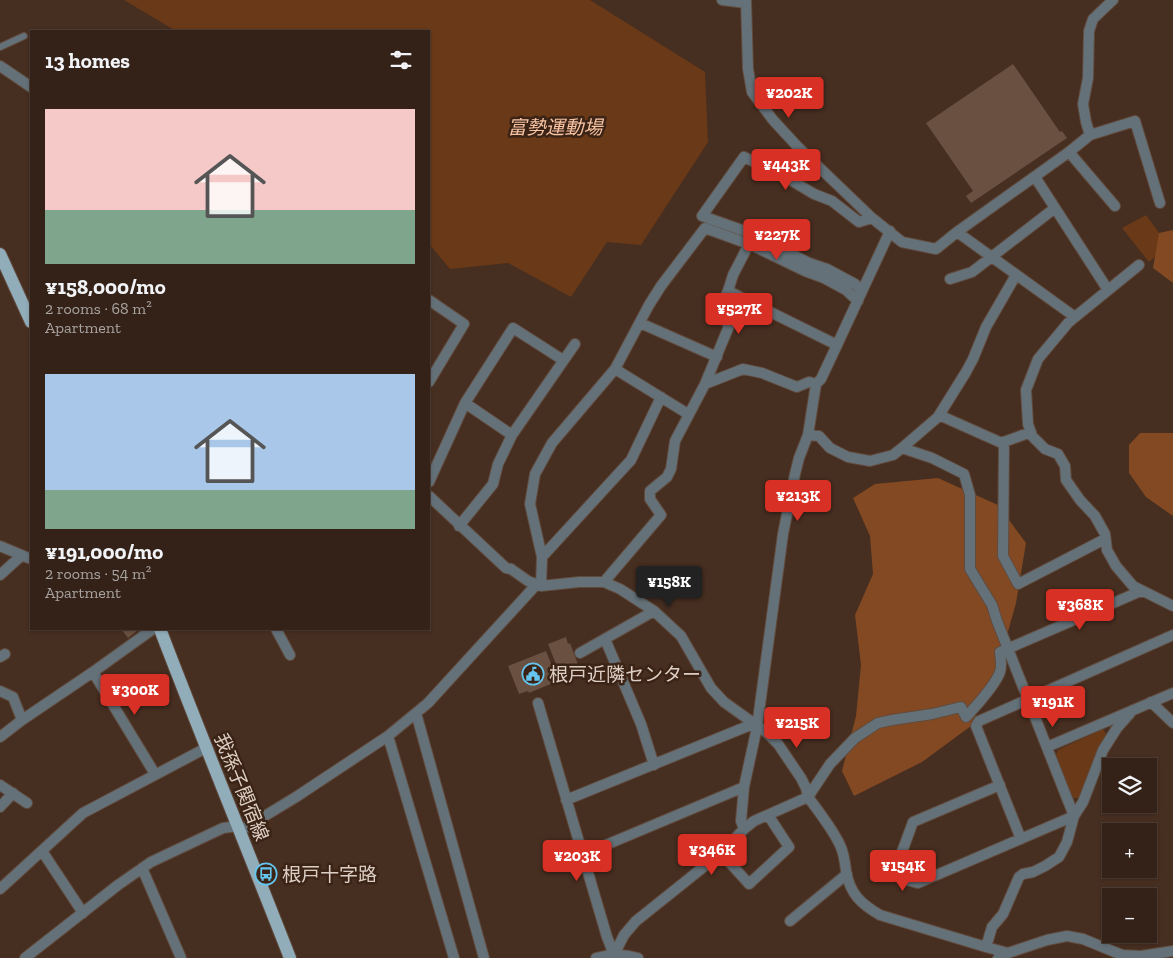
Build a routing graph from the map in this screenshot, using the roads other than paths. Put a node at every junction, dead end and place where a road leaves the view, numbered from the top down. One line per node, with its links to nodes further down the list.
1 (722, 0): 3 (street)
2 (1113, 0): 8 (street)
3 (746, 1): 14 (street)
4 (24, 36): 5 (lane)
5 (0, 47)
6 (0, 66): 7 (street)
7 (30, 86)
8 (1090, 135): 9 (street); 11 (street)
9 (1069, 152): 10 (street); 12 (street)
10 (1035, 177): 13 (street); 16 (street)
11 (1160, 203)
12 (1115, 206)
13 (1055, 208): 19 (street); 23 (street)
14 (872, 218): 15 (street); 25 (street)
15 (890, 231): 16 (street); 25 (street)
16 (957, 232): 19 (street)
17 (749, 244): 24 (street); 27 (street); 30 (street)
18 (0, 254): 29 (main road)
19 (991, 257): 21 (street); 22 (street)
20 (1139, 265): 23 (street)
21 (1016, 275): 28 (street); 42 (street)
22 (950, 279)
23 (1108, 290): 28 (street)
24 (728, 291): 32 (street); 33 (street)
25 (862, 291): 27 (street)
26 (430, 301): 36 (street)
27 (858, 301): 32 (street)
28 (1075, 316): 43 (street)
29 (30, 320)
30 (640, 323): 33 (street); 35 (street)
31 (575, 344): 34 (street)
32 (837, 345): 38 (street)
33 (717, 357): 37 (street)
34 (564, 360): 40 (street); 44 (street)
35 (615, 369): 39 (street); 54 (street)
36 (430, 380)
37 (705, 384): 38 (street); 41 (street)
38 (816, 384): 45 (street)
39 (661, 397): 41 (street); 54 (street)
40 (465, 403): 44 (street); 48 (street)
41 (688, 414): 56 (street)
42 (940, 415): 46 (street); 47 (street)
43 (1031, 432): 46 (street); 51 (street)
44 (512, 435): 50 (street)
45 (808, 435): 47 (street); 79 (street)
46 (1001, 443): 51 (street)
47 (902, 448): 66 (street)
48 (430, 480)
49 (430, 497): 50 (street)
50 (459, 526): 57 (street)
51 (1105, 539): 58 (street)
52 (0, 546): 53 (street)
53 (27, 557): 55 (street)
54 (542, 557): 57 (street)
55 (0, 575)
56 (604, 582): 57 (street); 60 (street)
57 (539, 586): 76 (street)
58 (1141, 591): 59 (street); 66 (street)
59 (1173, 606)
60 (654, 611): 65 (street); 79 (street)
61 (151, 630): 69 (street)
62 (160, 630): 83 (main road, 我孫子関宿線)
63 (277, 630): 68 (street)
64 (1173, 635): 72 (street)
65 (605, 639): 67 (street); 84 (street)
66 (1008, 649): 72 (street); 90 (street)
67 (580, 653)
68 (290, 655)
69 (93, 672): 77 (street); 85 (street)
70 (0, 691): 77 (street)
71 (1173, 693): 73 (street)
72 (1028, 699): 82 (street); 87 (street)
73 (1151, 702): 75 (street); 78 (street)
74 (538, 703): 91 (street)
75 (1133, 710): 82 (street); 95 (street)
76 (416, 714): 80 (street); 116 (street)
77 (22, 720): 81 (street)
78 (1173, 723)
79 (755, 725): 84 (street); 88 (street); 90 (street)
80 (388, 736): 96 (street); 115 (street)
81 (0, 737)
82 (1047, 747): 95 (street)
83 (206, 748): 85 (street); 96 (main road, 我孫子関宿線)
84 (654, 765): 91 (street)
85 (155, 774): 99 (street)
86 (0, 785): 89 (street)
87 (1000, 785): 98 (street); 98 (street)
88 (744, 787): 97 (street); 101 (street)
89 (13, 794): 92 (street); 93 (street)
90 (808, 797): 94 (street); 103 (street)
91 (566, 800): 101 (street)
92 (27, 803)
93 (0, 807)
94 (768, 815): 97 (street); 100 (street)
95 (1074, 816): 98 (street); 107 (street)
96 (239, 828): 102 (street); 114 (main road, 我孫子関宿線)
97 (744, 829): 100 (street)
98 (1020, 839)
99 (42, 851): 104 (street); 105 (street)
100 (721, 853): 110 (street)
101 (582, 855): 110 (street)
102 (142, 868): 105 (street); 113 (street)
103 (847, 874): 106 (street); 107 (street)
104 (0, 888)
105 (83, 913): 112 (street)
106 (790, 920)
107 (986, 947): 109 (street)
108 (1173, 951): 111 (street)
109 (1008, 953): 111 (street); 119 (street)
110 (614, 955): 117 (street); 118 (street)
111 (1141, 957)
112 (25, 958)
113 (180, 958)
114 (290, 958)
115 (454, 958)
116 (484, 958)
117 (596, 958)
118 (638, 958)
119 (998, 958)

